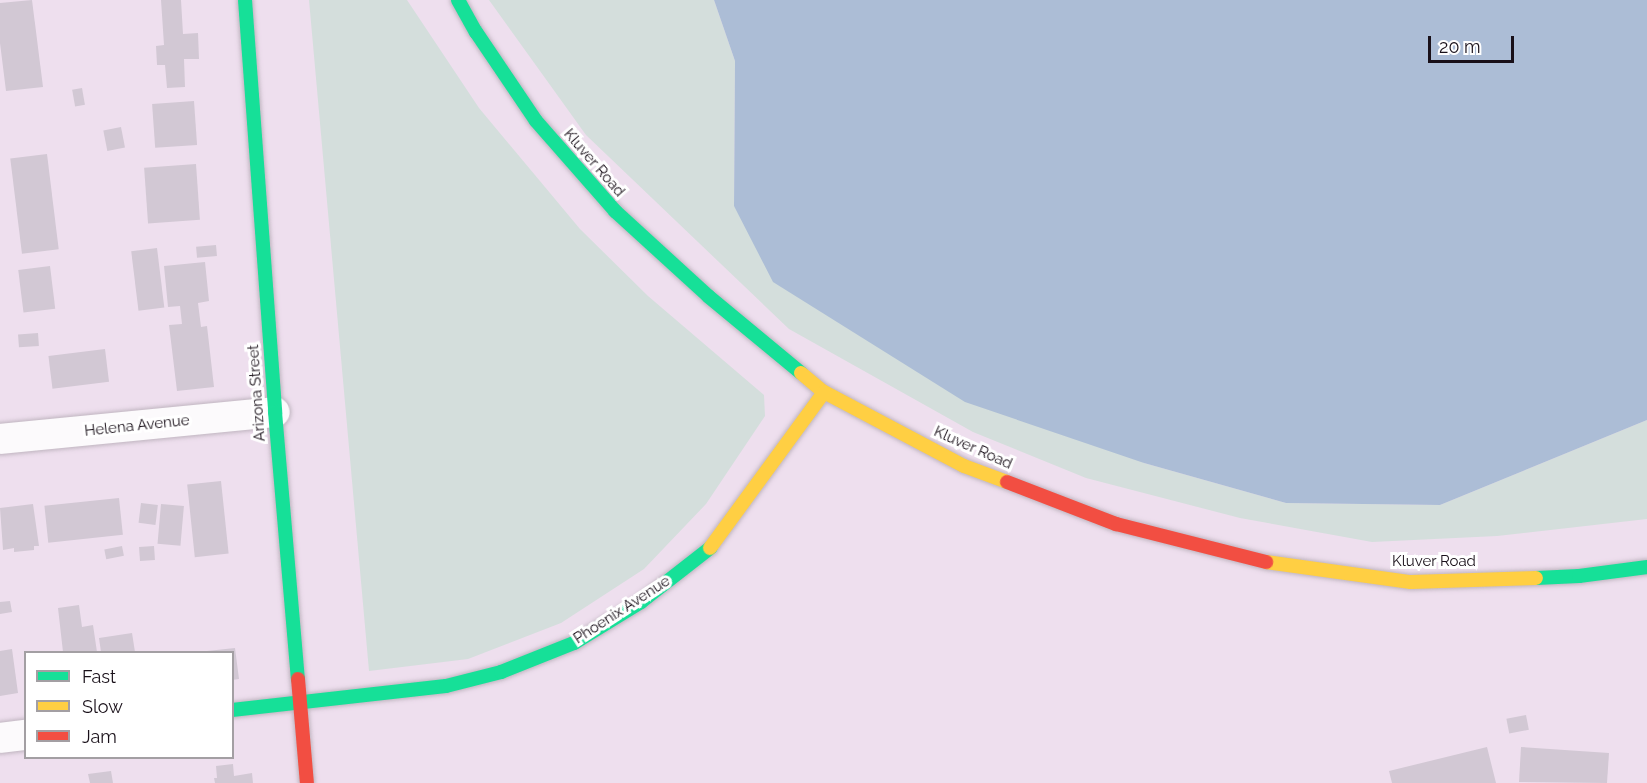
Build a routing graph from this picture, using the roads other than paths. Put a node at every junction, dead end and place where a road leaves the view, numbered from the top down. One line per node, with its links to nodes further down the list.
1 (245, 0): 4 (street, Arizona Street)
2 (458, 0): 3 (street, Kluver Road)
3 (824, 392): 6 (street, Kluver Road); 7 (street, Phoenix Avenue)
4 (275, 412): 5 (street, Helena Avenue); 7 (street, Arizona Street)
5 (0, 439)
6 (1647, 567)
7 (301, 701): 8 (street, Phoenix Avenue); 11 (street, Arizona Street)
8 (234, 710)
9 (24, 735): 10 (street)
10 (0, 738)
11 (307, 783)

